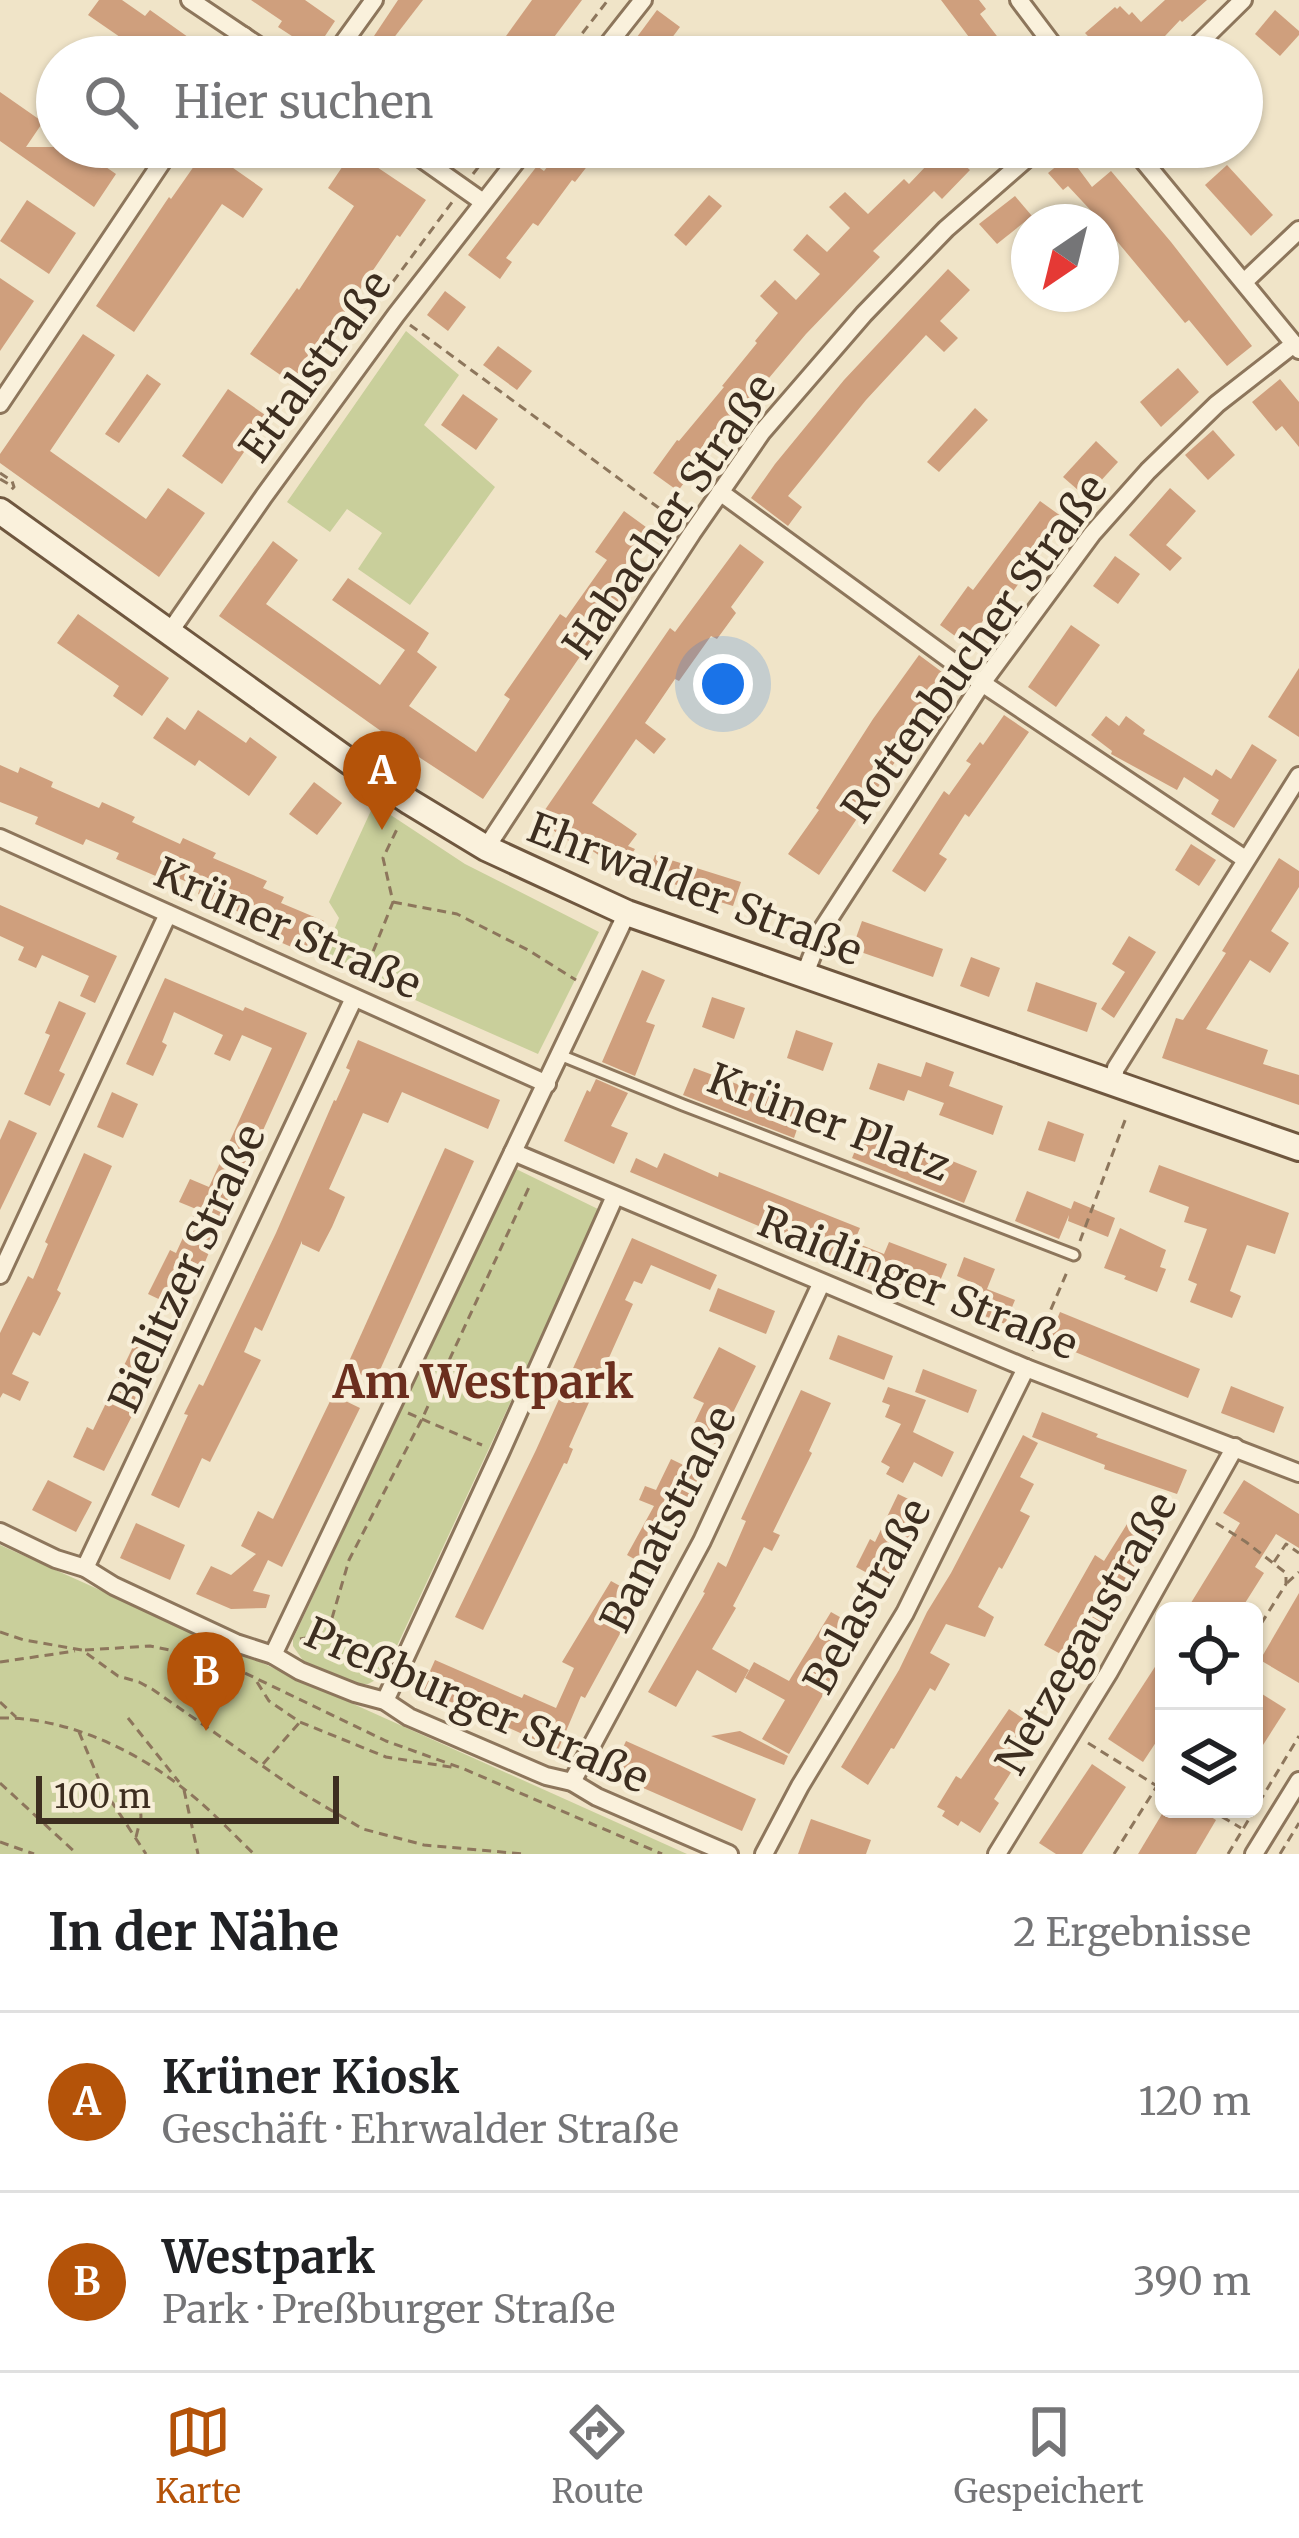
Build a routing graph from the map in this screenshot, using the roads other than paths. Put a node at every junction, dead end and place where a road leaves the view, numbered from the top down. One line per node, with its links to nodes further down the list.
1 (190, 0): 6 (street)
2 (374, 0): 7 (street)
3 (643, 0): 8 (street)
4 (1018, 0): 9 (street)
5 (1243, 0): 10 (street)
6 (244, 36)
7 (348, 36)
8 (615, 36)
9 (1046, 36)
10 (1206, 36)
11 (158, 168): 20 (street)
12 (435, 168): 16 (street)
13 (511, 168): 16 (street, Ettalstraße)
14 (1016, 168): 21 (street, Habacher Straße)
15 (1149, 168): 18 (street)
16 (484, 202): 23 (street, Ettalstraße)
17 (1299, 230): 18 (street)
18 (1244, 282): 19 (street)
19 (1296, 347): 24 (street, Rottenbucher Straße)
20 (0, 404)
21 (720, 492): 24 (street); 27 (street, Habacher Straße)
22 (0, 511): 23 (street, Ehrwalder Straße)
23 (170, 633): 27 (street, Ehrwalder Straße)
24 (982, 683): 28 (street); 31 (street, Rottenbucher Straße)
25 (1299, 776): 28 (street)
26 (0, 838): 30 (street, Krüner Straße)
27 (487, 848): 29 (street, Ehrwalder Straße)
28 (1245, 859): 35 (street)
29 (627, 913): 31 (street, Ehrwalder Straße); 33 (street)
30 (168, 914): 32 (street, Krüner Straße); 40 (street)
31 (805, 976): 35 (street, Ehrwalder Straße)
32 (354, 998): 34 (street, Krüner Straße); 46 (street, Bielitzer Straße)
33 (560, 1054): 34 (street); 39 (lane, Krüner Platz)
34 (547, 1084): 37 (street)
35 (1124, 1087): 36 (street, Ehrwalder Straße)
36 (1299, 1148)
37 (513, 1152): 38 (street, Raidinger Straße); 47 (street)
38 (615, 1196): 41 (street, Raidinger Straße); 48 (street)
39 (1074, 1255)
40 (0, 1275)
41 (821, 1284): 42 (street, Raidinger Straße); 50 (street, Banatstraße)
42 (1026, 1368): 43 (street, Raidinger Straße); 52 (street, Belastraße)
43 (1235, 1447): 44 (street, Raidinger Straße); 53 (street, Netzegaustraße)
44 (1299, 1473)
45 (0, 1532): 46 (street, Preßburger Straße)
46 (85, 1568): 47 (street, Preßburger Straße)
47 (277, 1648): 48 (street, Preßburger Straße)
48 (388, 1692): 50 (street, Preßburger Straße)
49 (1299, 1780): 54 (street)
50 (572, 1782): 51 (street, Preßburger Straße)
51 (729, 1854)
52 (764, 1854)
53 (997, 1854)
54 (1254, 1854)

